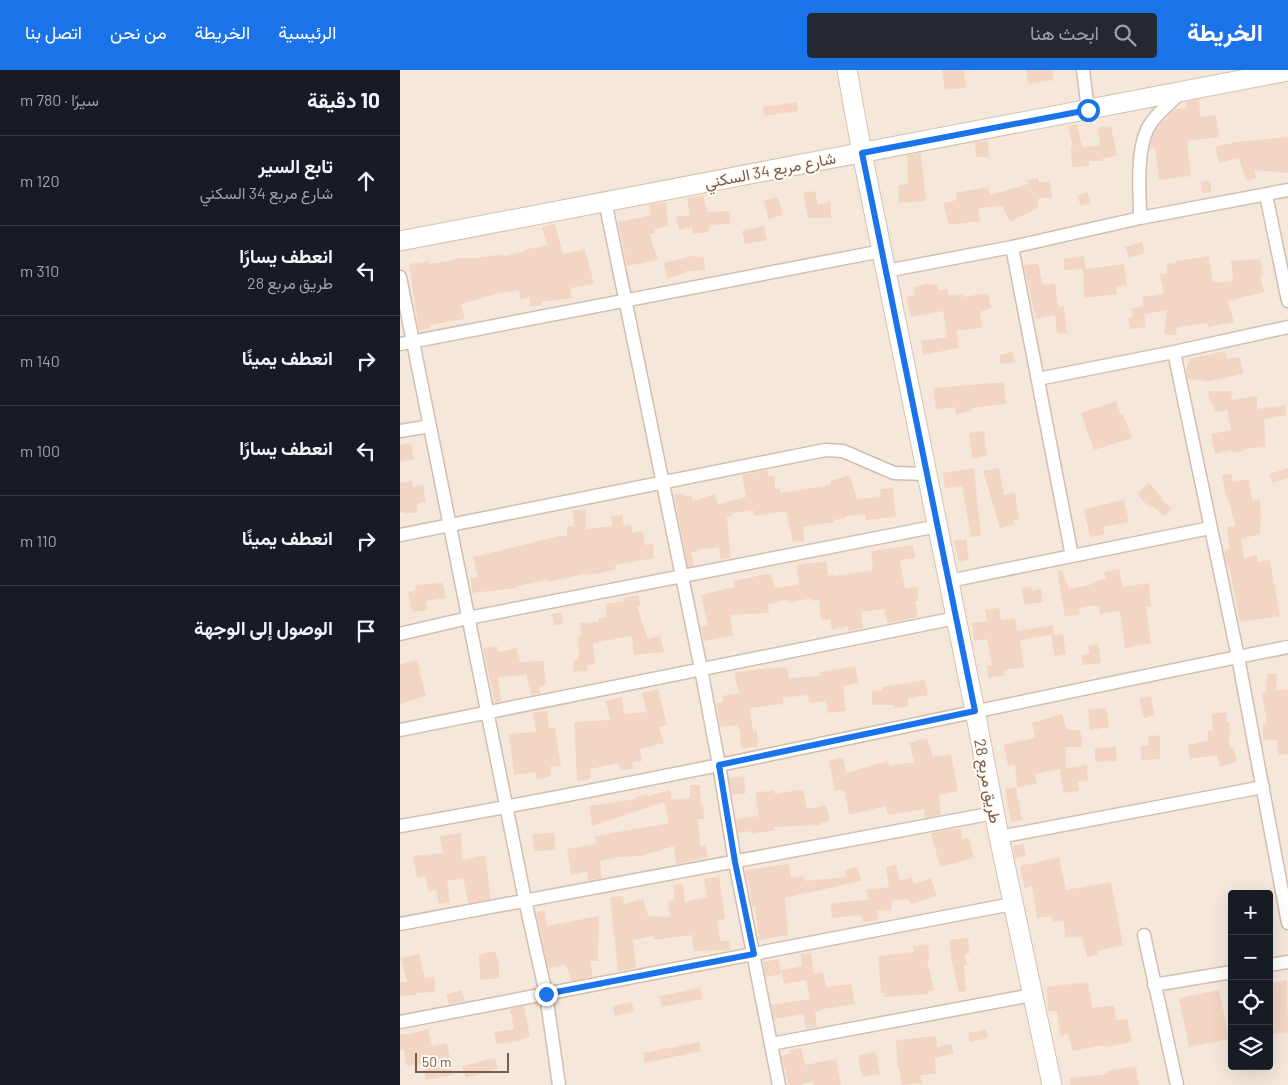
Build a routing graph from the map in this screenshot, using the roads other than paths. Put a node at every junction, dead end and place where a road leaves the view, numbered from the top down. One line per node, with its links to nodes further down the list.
1 (847, 70): 6 (street, طريق مربع 28)
2 (1083, 70): 5 (street)
3 (1288, 71): 4 (street, شارع مربع 34 السكني)
4 (1181, 92): 5 (street, شارع مربع 34 السكني); 10 (street)
5 (1088, 110): 6 (street, شارع مربع 34 السكني)
6 (862, 153): 9 (street, شارع مربع 34 السكني); 13 (street, طريق مربع 28)
7 (1288, 190): 8 (street)
8 (1266, 195): 10 (street); 17 (street)
9 (604, 201): 11 (street, شارع مربع 34 السكني); 16 (street)
10 (1140, 218): 12 (street)
11 (400, 242)
12 (1012, 247): 14 (street); 22 (street)
13 (882, 251): 14 (street, طريق مربع 28); 16 (street)
14 (886, 271): 25 (street, طريق مربع 28)
15 (400, 277): 19 (street)
16 (626, 300): 19 (street); 26 (street)
17 (1288, 301)
18 (1288, 327): 21 (street)
19 (413, 341): 20 (street); 23 (street)
20 (400, 344)
21 (1174, 352): 22 (street); 29 (street)
22 (1038, 379): 31 (street)
23 (430, 426): 24 (street); 27 (street)
24 (400, 431)
25 (927, 474): 26 (street); 28 (street, طريق مربع 28)
26 (661, 483): 27 (street); 32 (street)
27 (448, 525): 30 (street); 34 (street)
28 (938, 526): 32 (street); 33 (street, طريق مربع 28)
29 (1210, 528): 31 (street); 38 (street)
30 (400, 534)
31 (1072, 556): 33 (street)
32 (682, 577): 34 (street); 39 (street)
33 (949, 581): 35 (street, طريق مربع 28)
34 (468, 618): 36 (street); 40 (street)
35 (956, 618): 39 (street); 41 (street, طريق مربع 28)
36 (400, 634)
37 (1288, 647): 38 (street)
38 (1238, 657): 41 (street); 44 (street)
39 (700, 669): 40 (street); 43 (street)
40 (488, 711): 42 (street); 45 (street)
41 (975, 711): 43 (street); 46 (street, طريق مربع 28)
42 (400, 730)
43 (719, 765): 45 (street); 49 (street)
44 (1263, 787): 48 (street); 52 (street)
45 (506, 807): 47 (street); 50 (street)
46 (994, 813): 48 (street, طريق مربع 28); 49 (street)
47 (400, 826)
48 (999, 837): 51 (street, طريق مربع 28)
49 (735, 862): 50 (street); 55 (street)
50 (524, 900): 53 (street); 60 (street)
51 (1012, 904): 55 (street); 61 (street, طريق مربع 28)
52 (1288, 923)
53 (400, 924)
54 (1144, 935): 59 (street)
55 (754, 954): 60 (street); 63 (street)
56 (1288, 962): 57 (street)
57 (1273, 964)
58 (1228, 973): 59 (street)
59 (1154, 985): 67 (street)
60 (546, 994): 62 (street); 64 (street)
61 (1032, 995): 63 (street); 66 (street, طريق مربع 28)
62 (400, 1022)
63 (772, 1044): 65 (street)
64 (560, 1085)
65 (779, 1085)
66 (1052, 1085)
67 (1177, 1085)

